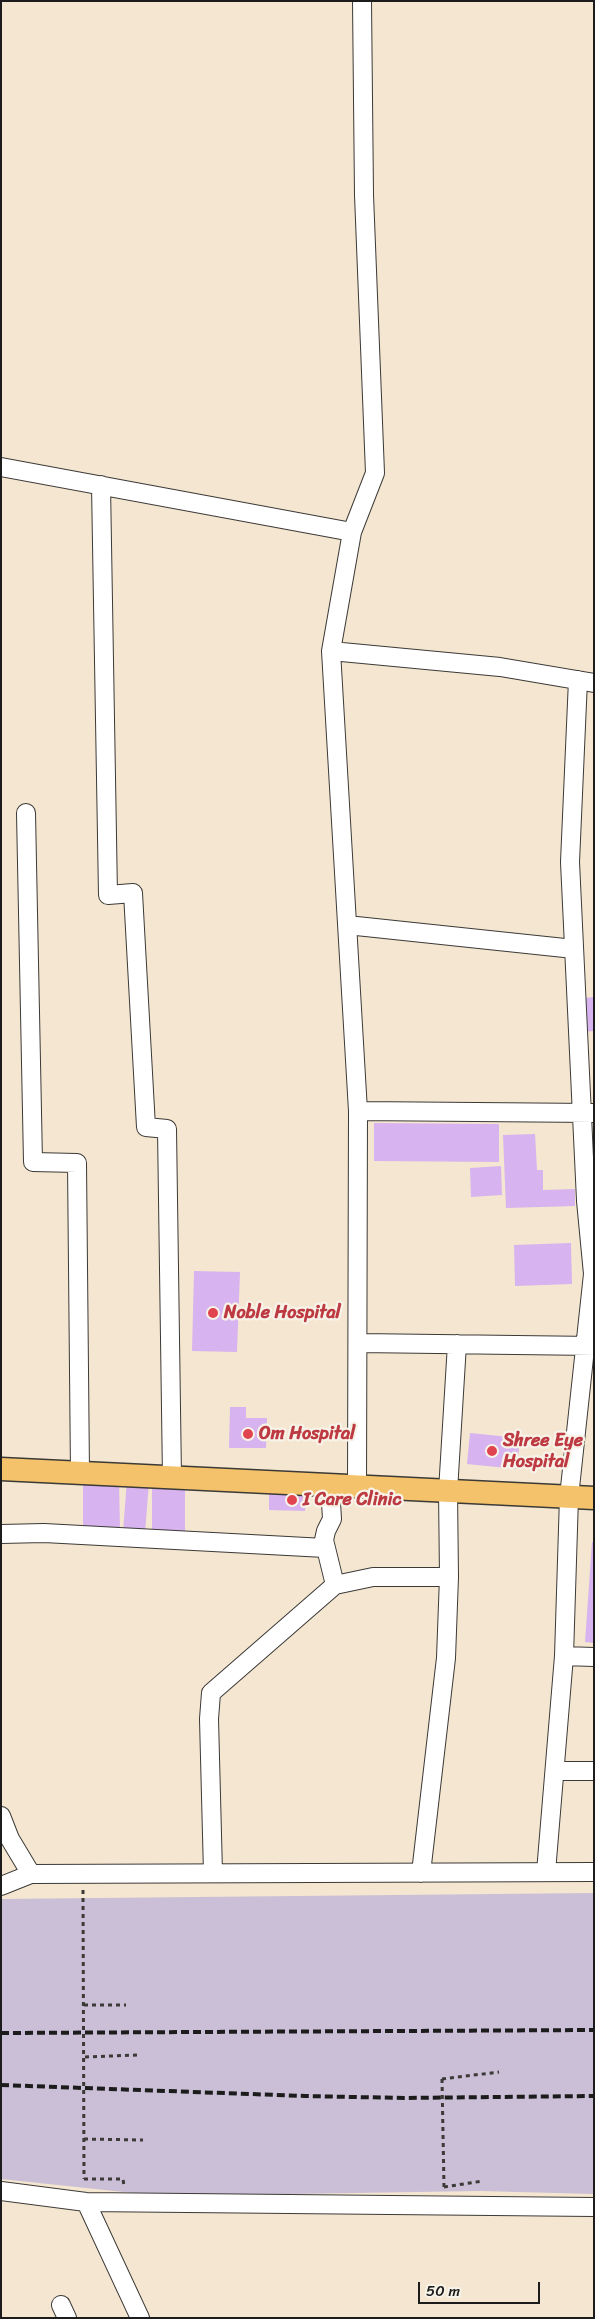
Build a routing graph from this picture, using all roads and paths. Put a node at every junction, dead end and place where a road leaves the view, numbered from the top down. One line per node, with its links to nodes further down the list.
1 (362, 1): 4 (street)
2 (1, 467): 3 (street)
3 (101, 486): 4 (street); 19 (street)
4 (352, 532): 5 (street)
5 (331, 651): 6 (street); 8 (street)
6 (586, 682): 9 (street)
7 (26, 813): 18 (street)
8 (347, 926): 9 (street); 10 (street)
9 (574, 949): 11 (street)
10 (358, 1111): 11 (street); 14 (street)
11 (588, 1113): 13 (street)
12 (594, 1184): 13 (street)
13 (586, 1201): 16 (street)
14 (359, 1343): 15 (street); 21 (street)
15 (457, 1344): 16 (street); 22 (street)
16 (590, 1346): 23 (street)
17 (1, 1469): 18 (main road)
18 (80, 1474): 19 (main road)
19 (172, 1478): 20 (main road)
20 (330, 1486): 21 (main road); 26 (street)
21 (357, 1487): 22 (main road)
22 (448, 1491): 23 (main road); 27 (street)
23 (569, 1497): 24 (main road); 29 (street)
24 (594, 1498)
25 (1, 1534): 26 (street)
26 (325, 1548): 28 (street)
27 (449, 1577): 28 (street); 36 (street)
28 (335, 1585): 38 (street)
29 (564, 1656): 30 (street); 31 (street)
30 (594, 1657)
31 (555, 1771): 32 (street); 34 (street)
32 (594, 1771)
33 (1, 1816): 37 (street)
34 (546, 1872): 35 (street); 36 (street)
35 (594, 1872)
36 (421, 1873): 38 (street)
37 (31, 1874): 38 (street); 39 (street)
38 (213, 1874)
39 (1, 1886)
40 (83, 1890): 41 (path, bridge)
41 (84, 2005): 42 (path); 44 (path, bridge)
42 (126, 2005)
43 (137, 2055): 44 (path)
44 (84, 2057): 46 (path, bridge)
45 (499, 2072): 49 (path, bridge)
46 (84, 2140): 47 (path); 48 (path, bridge)
47 (143, 2140)
48 (123, 2179)
49 (483, 2181)
50 (1, 2191): 51 (street)
51 (86, 2202): 52 (street); 53 (street)
52 (594, 2207)
53 (140, 2318)

